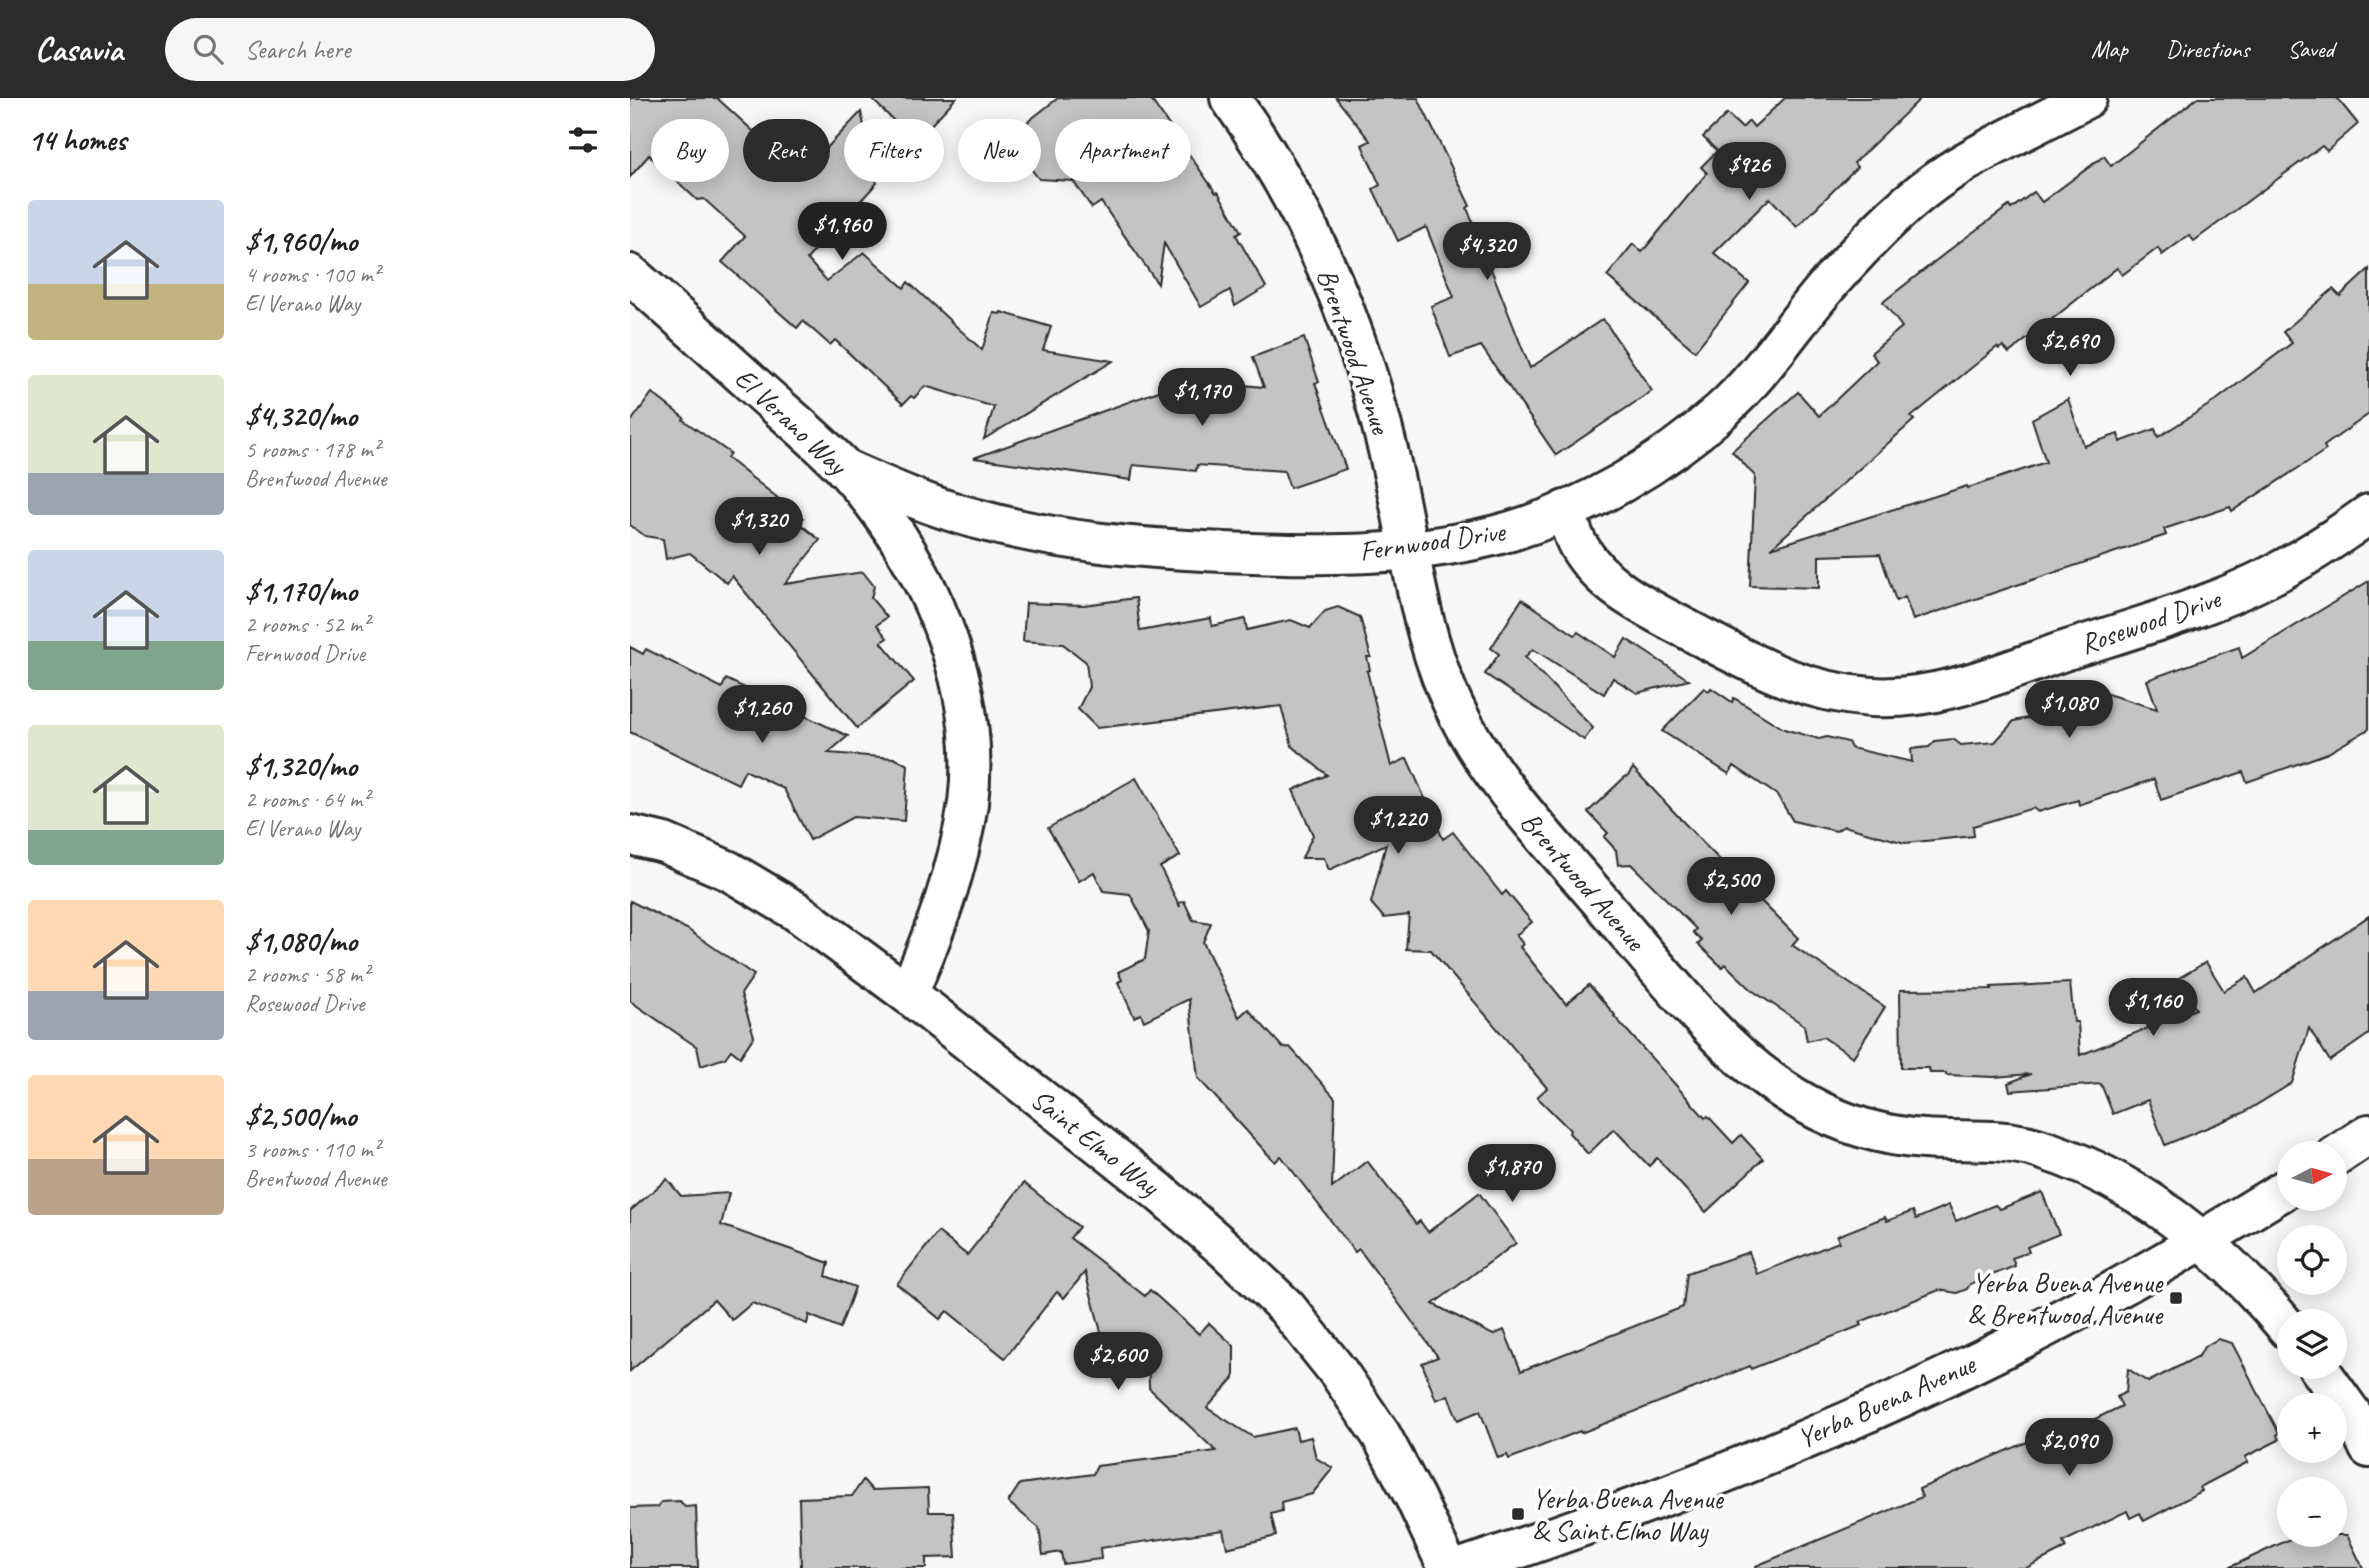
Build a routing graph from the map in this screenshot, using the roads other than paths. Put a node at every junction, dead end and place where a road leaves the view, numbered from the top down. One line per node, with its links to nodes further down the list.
1 (1230, 98): 7 (street, Brentwood Avenue)
2 (2087, 98): 5 (street, Fernwood Drive)
3 (630, 274): 4 (street, El Verano Way)
4 (845, 468): 7 (street, Fernwood Drive); 9 (street, El Verano Way)
5 (1565, 510): 6 (street, Rosewood Drive); 7 (street, Fernwood Drive)
6 (2369, 514)
7 (1408, 551): 13 (street, Brentwood Avenue)
8 (630, 835): 9 (street, Saint Elmo Way)
9 (908, 994): 17 (street, Saint Elmo Way)
10 (2369, 1134): 11 (street)
11 (2347, 1148)
12 (2277, 1194): 13 (street, Yerba Buena Avenue)
13 (2202, 1240): 14 (street, Brentwood Avenue); 18 (street, Yerba Buena Avenue)
14 (2277, 1316)
15 (2327, 1379): 16 (street)
16 (2369, 1448)
17 (1448, 1568)
18 (1461, 1568)

